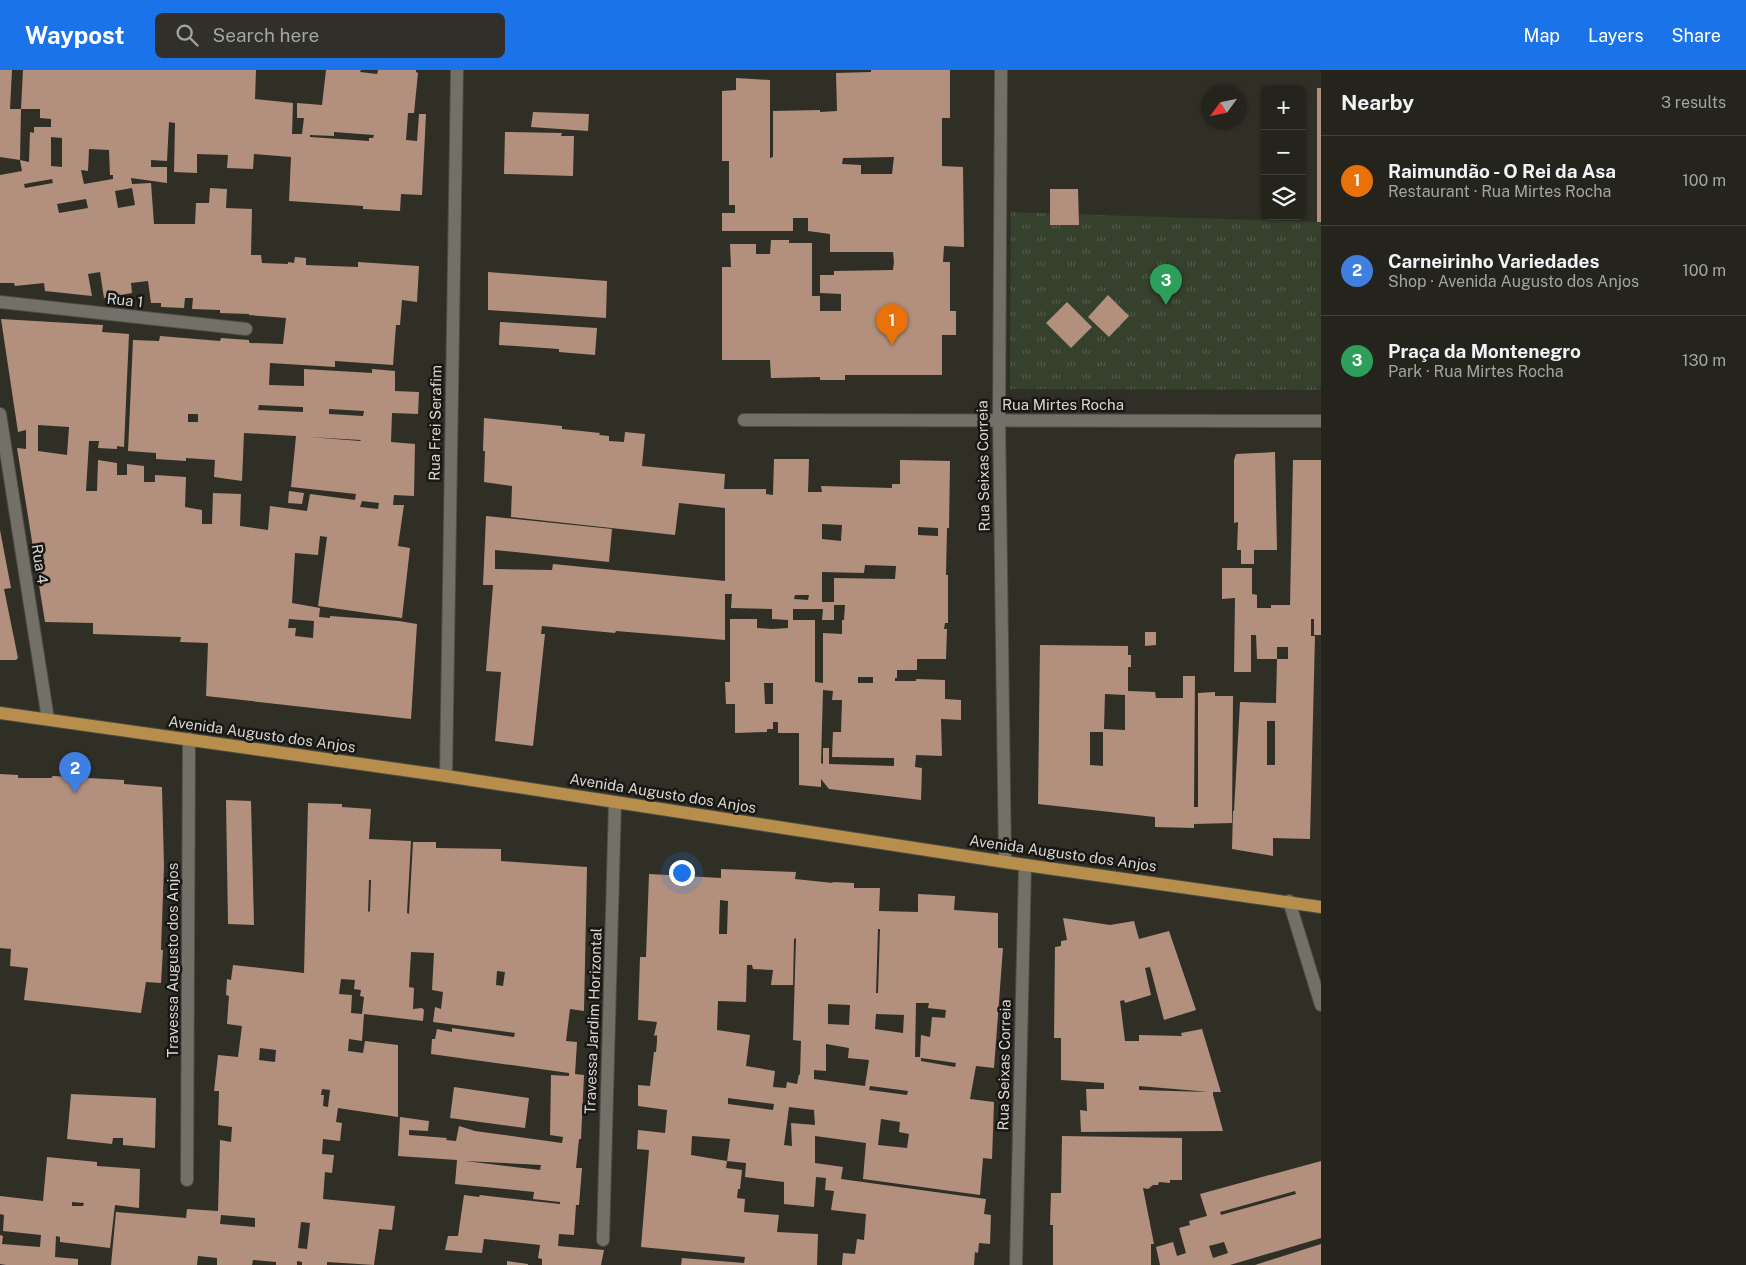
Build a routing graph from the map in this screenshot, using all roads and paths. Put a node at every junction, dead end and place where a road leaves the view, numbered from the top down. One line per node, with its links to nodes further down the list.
1 (457, 70): 12 (street, Rua Frei Serafim)
2 (1001, 70): 7 (street, Rua Seixas Correia)
3 (0, 302): 4 (street, Rua 1)
4 (246, 329)
5 (0, 414): 10 (street, Rua 4)
6 (744, 420): 7 (street, Rua Mirtes Rocha)
7 (999, 420): 8 (street, Rua Mirtes Rocha); 14 (street, Rua Seixas Correia)
8 (1321, 421)
9 (0, 713): 10 (main road, Avenida Augusto dos Anjos)
10 (48, 719): 11 (main road, Avenida Augusto dos Anjos)
11 (189, 739): 12 (main road, Avenida Augusto dos Anjos); 19 (street, Travessa Augusto dos Anjos)
12 (446, 776): 13 (main road, Avenida Augusto dos Anjos)
13 (615, 802): 14 (main road, Avenida Augusto dos Anjos); 20 (street, Travessa Jardim Horizontal)
14 (1005, 862): 15 (main road, Avenida Augusto dos Anjos)
15 (1025, 865): 16 (main road, Avenida Augusto dos Anjos); 21 (street, Rua Seixas Correia)
16 (1289, 901): 17 (main road, Avenida Augusto dos Anjos); 18 (street)
17 (1321, 906)
18 (1321, 1005)
19 (187, 1180)
20 (603, 1240)
21 (1016, 1265)

